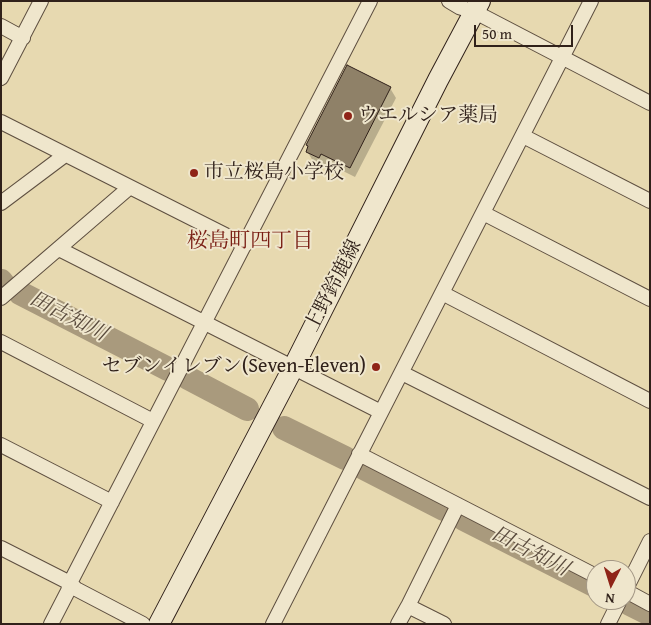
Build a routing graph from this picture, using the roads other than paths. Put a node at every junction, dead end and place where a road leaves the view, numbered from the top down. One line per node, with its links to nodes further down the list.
1 (41, 1): 7 (street)
2 (370, 1): 18 (street)
3 (449, 1): 5 (street)
4 (591, 1): 8 (street)
5 (478, 7): 8 (street); 25 (main road, 上野鈴鹿線)
6 (1, 26): 7 (street)
7 (23, 38): 9 (street)
8 (562, 58): 10 (street); 12 (street)
9 (1, 78)
10 (650, 103)
11 (1, 122): 13 (street)
12 (523, 136): 15 (street); 17 (street)
13 (65, 155): 14 (street); 16 (street)
14 (130, 187): 18 (street); 19 (street)
15 (650, 201)
16 (1, 203)
17 (483, 213): 20 (street); 22 (street)
18 (245, 246): 23 (street)
19 (59, 249): 21 (street); 23 (street)
20 (442, 293): 26 (street); 27 (street)
21 (1, 298)
22 (650, 299)
23 (204, 323): 25 (street); 29 (street)
24 (1, 342): 29 (street)
25 (294, 368): 28 (street); 46 (main road, 上野鈴鹿線)
26 (402, 373): 28 (street); 32 (street)
27 (650, 401)
28 (381, 412): 31 (street)
29 (153, 421): 33 (street)
30 (1, 445): 33 (street)
31 (359, 454): 34 (street); 47 (street)
32 (650, 498)
33 (112, 502): 39 (street)
34 (458, 505): 38 (street); 42 (street)
35 (650, 541): 37 (street)
36 (1, 548): 39 (street)
37 (636, 570)
38 (586, 571)
39 (70, 583): 44 (street); 45 (street)
40 (636, 596): 41 (street)
41 (650, 604)
42 (408, 606): 48 (street); 49 (street)
43 (615, 610): 50 (street)
44 (51, 624)
45 (143, 624)
46 (159, 624)
47 (273, 624)
48 (398, 624)
49 (444, 624)
50 (608, 624)

